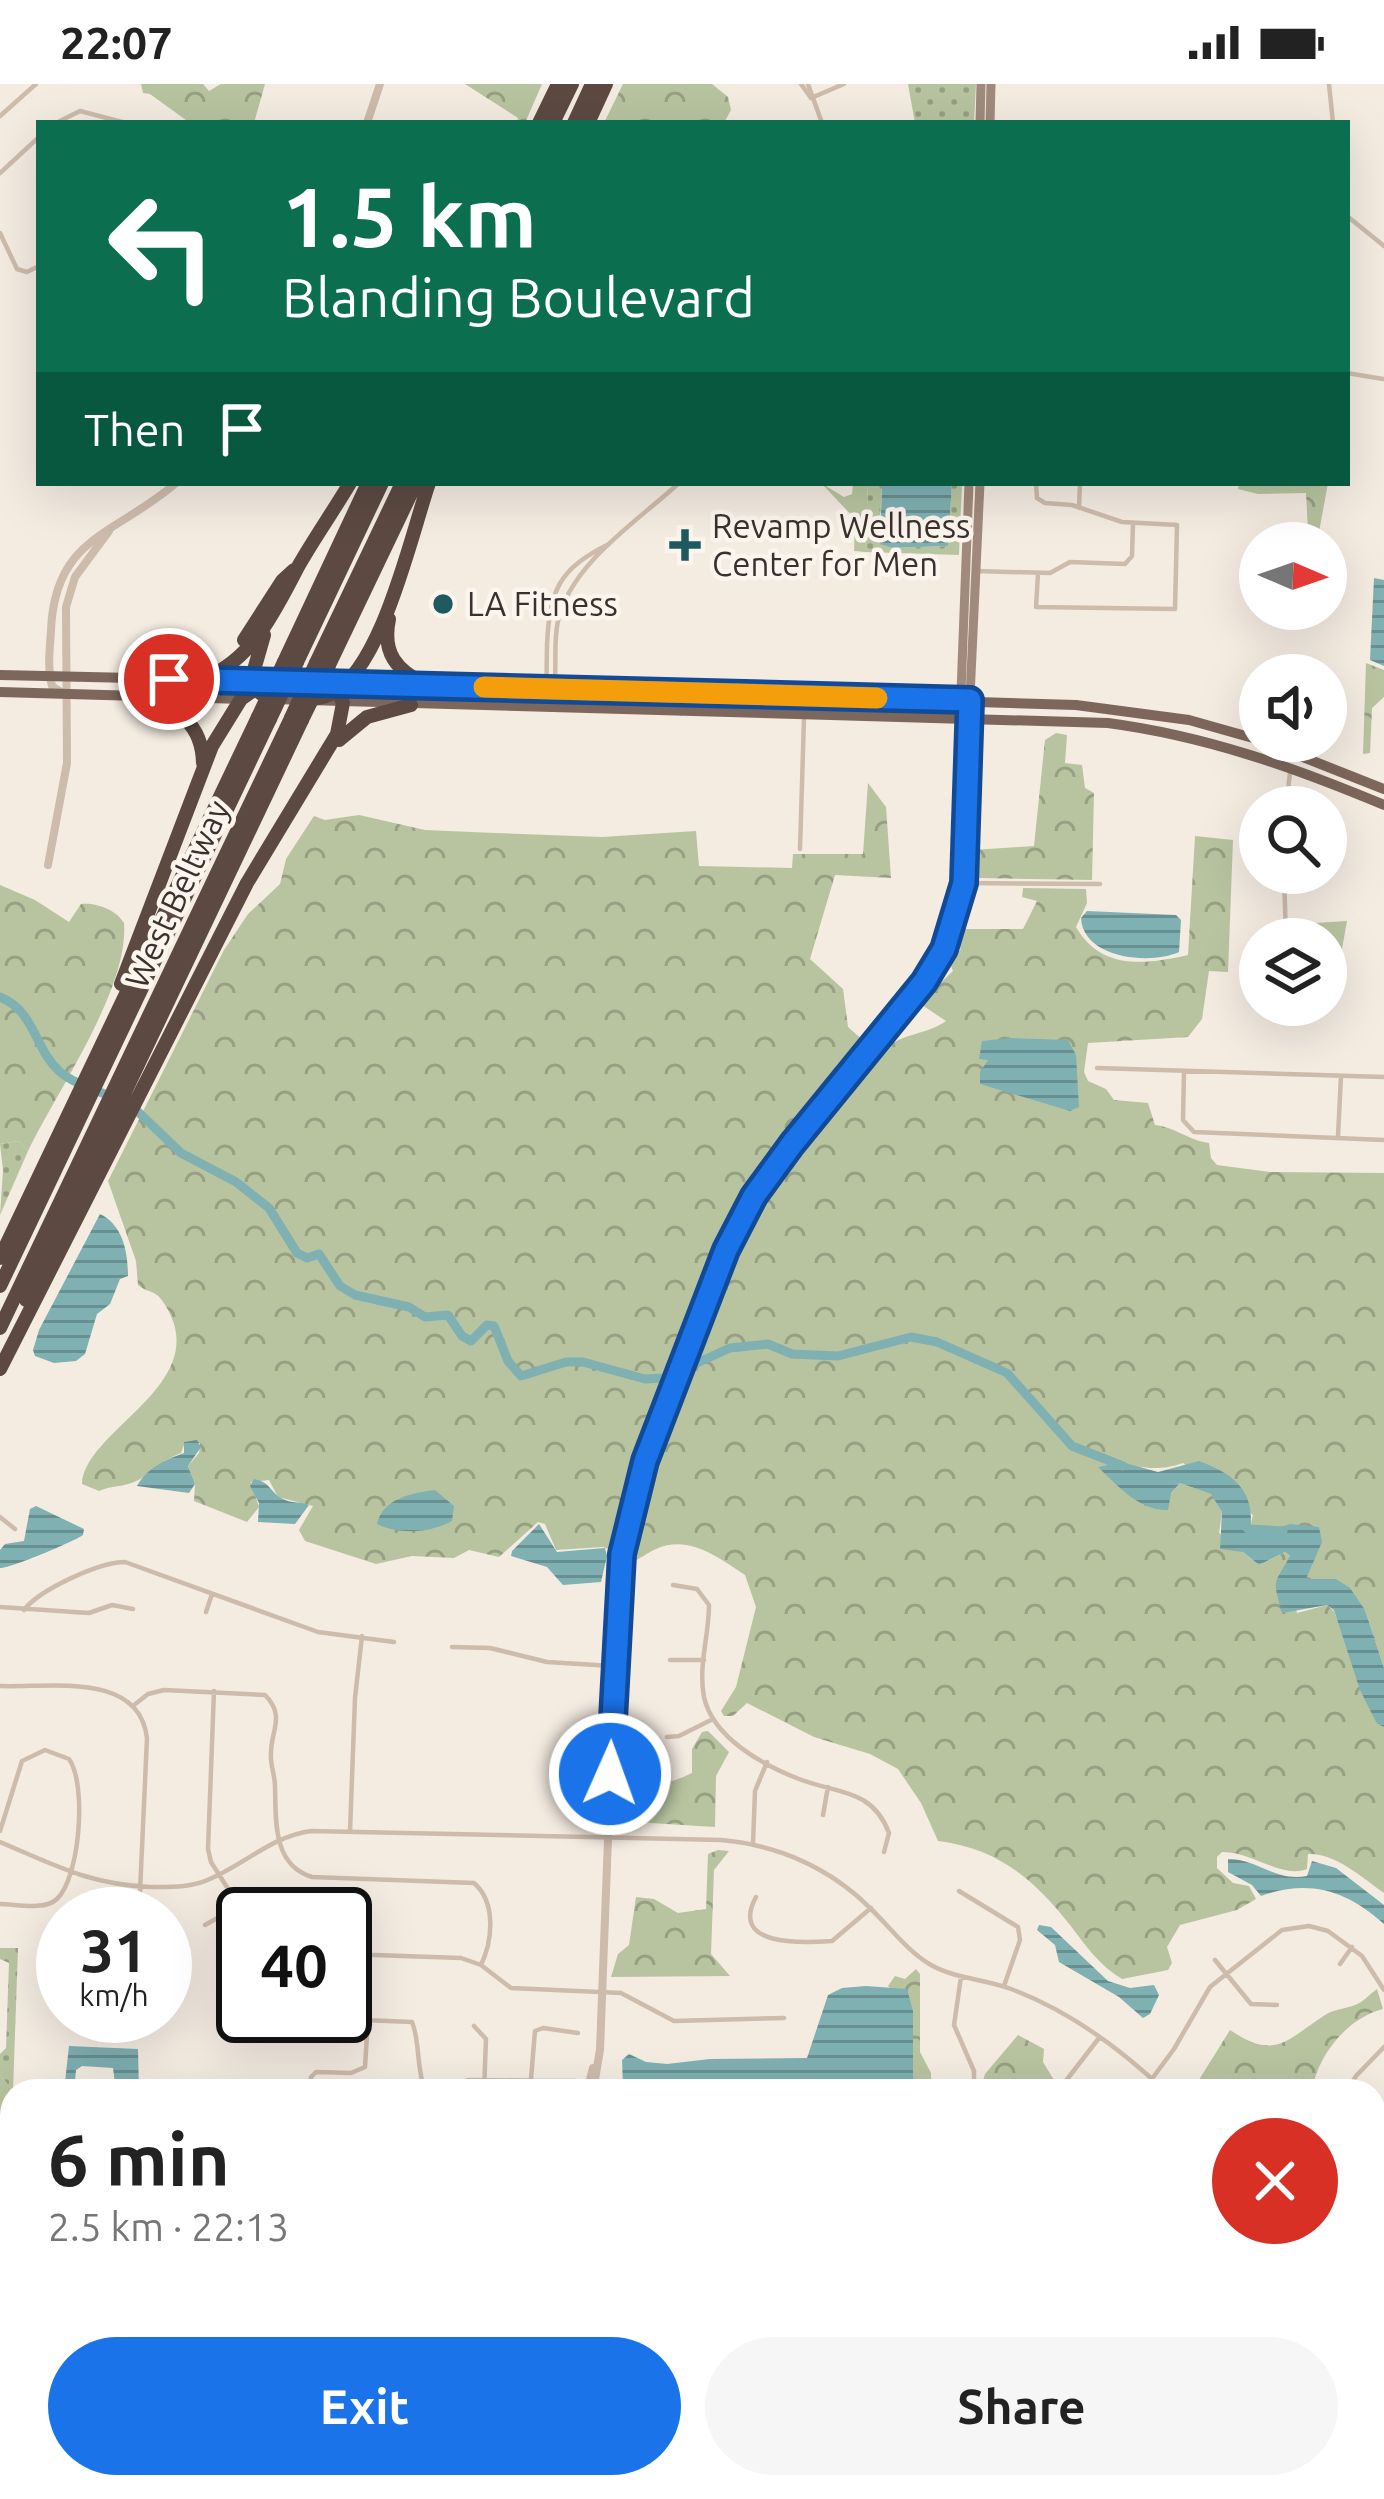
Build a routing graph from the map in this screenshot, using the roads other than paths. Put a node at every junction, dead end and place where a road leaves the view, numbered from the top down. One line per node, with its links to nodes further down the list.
1 (36, 84): 13 (street)
2 (380, 84): 16 (street)
3 (558, 84): 17 (highway)
4 (572, 84): 18 (highway)
5 (592, 84): 19 (highway)
6 (606, 84): 20 (highway)
7 (804, 84): 12 (street)
8 (844, 84): 12 (street)
9 (981, 84): 22 (main road)
10 (991, 84): 23 (main road)
11 (1329, 84): 24 (street)
12 (811, 98): 21 (street)
13 (0, 116)
14 (62, 120): 15 (street)
15 (114, 120)
16 (368, 120)
17 (540, 120)
18 (554, 120)
19 (575, 120)
20 (589, 120)
21 (821, 120)
22 (980, 120)
23 (990, 120)
24 (1333, 120)
25 (36, 140): 26 (street)
26 (0, 173)
27 (1350, 218): 29 (street)
28 (0, 232): 31 (street)
29 (1381, 238): 30 (street)
30 (1384, 246)
31 (36, 267)
32 (1350, 374): 33 (street)
33 (1383, 379)
34 (172, 486): 48 (street)
35 (348, 486): 50 (highway)
36 (367, 486): 57 (highway)
37 (380, 486): 57 (highway, West Beltway)
38 (401, 486): 58 (highway, West Beltway)
39 (414, 486): 58 (highway)
40 (428, 486): 53 (highway)
41 (676, 486): 49 (street)
42 (969, 486): 51 (main road)
43 (980, 486): 51 (main road)
44 (1036, 486): 46 (street)
45 (1079, 486): 46 (street)
46 (1079, 508): 47 (street)
47 (1133, 523): 52 (street); 52 (street)
48 (110, 531): 54 (street); 55 (street)
49 (614, 542): 66 (street); 66 (street)
50 (298, 567): 56 (highway); 62 (highway)
51 (970, 571): 52 (street); 75 (main road)
52 (1038, 573)
53 (396, 590): 64 (highway); 67 (highway)
54 (53, 605): 55 (street); 60 (street)
55 (66, 608): 61 (street)
56 (270, 619): 63 (highway); 65 (highway)
57 (291, 662): 101 (highway, West Beltway, bridge)
58 (323, 664): 105 (highway, West Beltway, bridge)
59 (0, 675): 60 (main road)
60 (50, 676): 61 (main road); 70 (street)
61 (64, 676): 62 (main road); 70 (street)
62 (169, 679): 63 (main road)
63 (203, 679): 65 (main road)
64 (426, 685): 66 (main road); 67 (main road)
65 (261, 687): 67 (main road); 73 (highway); 74 (main road)
66 (551, 688): 69 (main road); 77 (street)
67 (338, 690): 74 (highway); 76 (main road); 86 (highway)
68 (0, 692): 70 (main road)
69 (683, 693): 71 (main road); 78 (main road)
70 (64, 694): 72 (main road); 95 (street)
71 (743, 694): 75 (main road); 80 (main road)
72 (145, 696): 73 (main road); 89 (highway)
73 (242, 699): 89 (highway)
74 (301, 700)
75 (965, 700): 79 (main road); 82 (main road)
76 (411, 705): 77 (main road); 86 (highway)
77 (551, 708): 78 (main road)
78 (608, 708): 80 (main road)
79 (1108, 708): 83 (main road); 84 (main road)
80 (681, 710): 81 (main road)
81 (806, 713): 82 (main road); 94 (street)
82 (964, 718): 83 (main road); 96 (street); 98 (street)
83 (1108, 723): 85 (main road)
84 (1239, 734)
85 (1239, 749)
86 (327, 752): 112 (highway)
87 (1276, 762): 90 (main road)
88 (1316, 762): 92 (main road)
89 (203, 767): 101 (highway)
90 (1290, 767): 91 (street); 93 (main road)
91 (1288, 786)
92 (1383, 788): 93 (main road)
93 (1380, 804)
94 (800, 849)
95 (47, 865)
96 (964, 883): 97 (street); 98 (street)
97 (1100, 884)
98 (953, 924): 126 (street)
99 (1097, 1068): 100 (street)
100 (1184, 1071): 102 (street); 106 (street)
101 (93, 1075): 104 (highway, West Beltway)
102 (1341, 1076): 103 (street); 106 (street)
103 (1384, 1077)
104 (81, 1099): 108 (highway); 109 (highway, West Beltway)
105 (109, 1114): 110 (highway, West Beltway); 111 (highway)
106 (1338, 1138): 107 (street)
107 (1384, 1140)
108 (0, 1258)
109 (0, 1286)
110 (0, 1328)
111 (0, 1356)
112 (0, 1369)
113 (0, 1517): 114 (street)
114 (15, 1529)
115 (673, 1585): 125 (street)
116 (212, 1594): 119 (street); 120 (street); 121 (street)
117 (0, 1607): 119 (street)
118 (133, 1609): 119 (street)
119 (25, 1610)
120 (206, 1612)
121 (362, 1636): 122 (street); 136 (street)
122 (394, 1642)
123 (452, 1647): 126 (street)
124 (670, 1660): 125 (street)
125 (704, 1660): 130 (street)
126 (614, 1666): 137 (street)
127 (0, 1686): 129 (street)
128 (214, 1691): 129 (street); 138 (street); 143 (street)
129 (134, 1705): 144 (street)
130 (712, 1719): 131 (street); 132 (street)
131 (667, 1737)
132 (767, 1762): 133 (street); 140 (street)
133 (828, 1787): 134 (street); 141 (street)
134 (823, 1815)
135 (0, 1831): 142 (street)
136 (350, 1832): 137 (street); 138 (street)
137 (607, 1838): 140 (street); 160 (street)
138 (277, 1840): 143 (street); 156 (street)
139 (0, 1842): 142 (street)
140 (753, 1844): 149 (street)
141 (884, 1852)
142 (69, 1874): 144 (street); 148 (street)
143 (219, 1875): 144 (street); 145 (street)
144 (140, 1886)
145 (227, 1887)
146 (958, 1891): 159 (street)
147 (756, 1897): 149 (street)
148 (0, 1904)
149 (871, 1908): 158 (street)
150 (216, 1919): 151 (street)
151 (205, 1925)
152 (1352, 1947): 155 (street); 157 (street); 161 (street)
153 (372, 1955): 156 (street)
154 (1215, 1960): 157 (street)
155 (1340, 1964)
156 (481, 1965): 160 (street)
157 (1224, 1972): 162 (street); 178 (street)
158 (961, 1977): 159 (street); 175 (street)
159 (1004, 1986): 167 (street)
160 (601, 1989): 163 (street); 174 (street)
161 (1384, 1990)
162 (1277, 2005)
163 (784, 2018)
164 (372, 2019): 171 (street)
165 (474, 2026): 172 (street)
166 (578, 2033): 173 (street)
167 (1099, 2038): 176 (street); 177 (street)
168 (366, 2043): 170 (street)
169 (1384, 2047): 179 (street)
170 (311, 2079)
171 (422, 2079)
172 (484, 2079)
173 (530, 2079)
174 (592, 2079)
175 (974, 2079)
176 (1067, 2079)
177 (1151, 2079)
178 (1153, 2079)
179 (1354, 2079)
180 (820, 2499): 181 (street)
181 (840, 2499)

